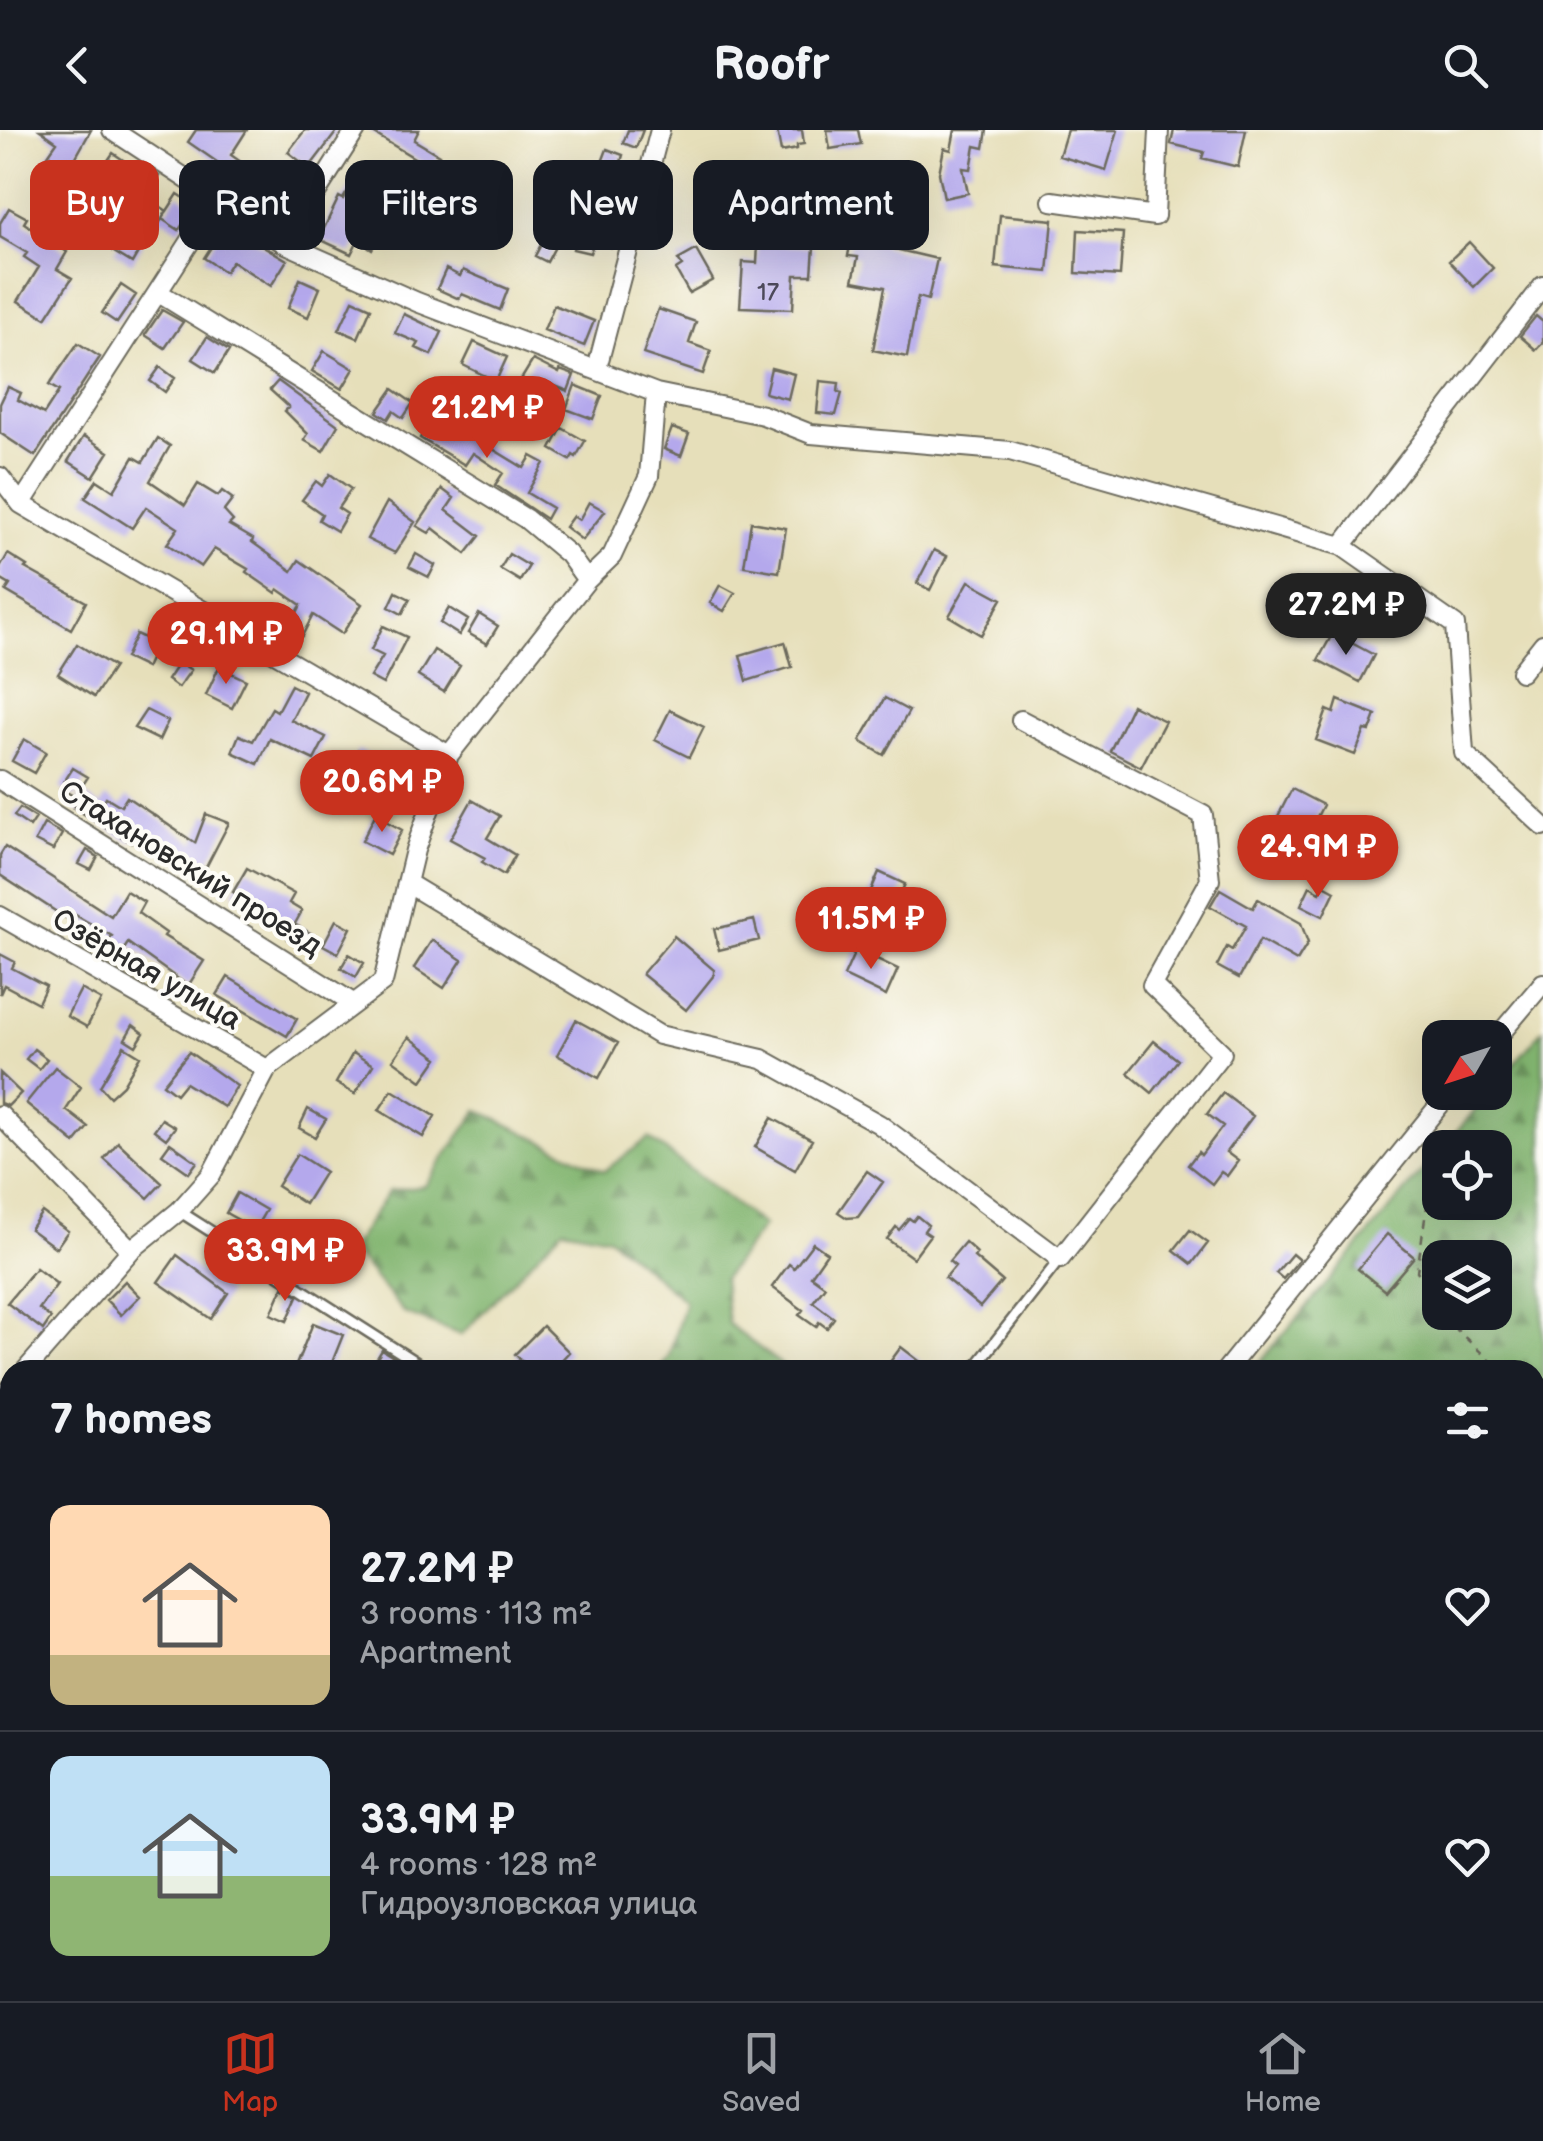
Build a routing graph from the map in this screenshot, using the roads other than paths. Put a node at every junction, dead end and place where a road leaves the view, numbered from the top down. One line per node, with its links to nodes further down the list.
1 (112, 130): 5 (street)
2 (356, 130): 6 (street)
3 (660, 130): 12 (street)
4 (1159, 130): 7 (street)
5 (179, 173)
6 (325, 179)
7 (1052, 201)
8 (186, 250): 11 (street)
9 (300, 250): 12 (street)
10 (1543, 286): 16 (street)
11 (158, 293): 15 (street); 17 (street)
12 (597, 368): 13 (street)
13 (656, 392): 16 (street); 17 (street)
14 (0, 478): 15 (street)
15 (22, 504): 21 (street)
16 (1342, 546): 23 (street)
17 (587, 580): 21 (street)
18 (1543, 644): 19 (street)
19 (1521, 672)
20 (1021, 720): 34 (street)
21 (449, 755): 24 (street)
22 (0, 780): 27 (street, Стахановский проезд)
23 (1543, 826)
24 (407, 884): 27 (street); 34 (street)
25 (0, 916): 29 (street, Озёрная улица)
26 (1543, 984): 28 (street)
27 (353, 1003): 29 (street)
28 (1512, 1020)
29 (267, 1069): 32 (street)
30 (1435, 1110): 38 (street)
31 (0, 1115): 33 (street)
32 (180, 1211): 33 (street); 36 (lane)
33 (131, 1250): 35 (street)
34 (1060, 1258): 37 (lane)
35 (35, 1360)
36 (412, 1360)
37 (981, 1360)
38 (1234, 1360)

